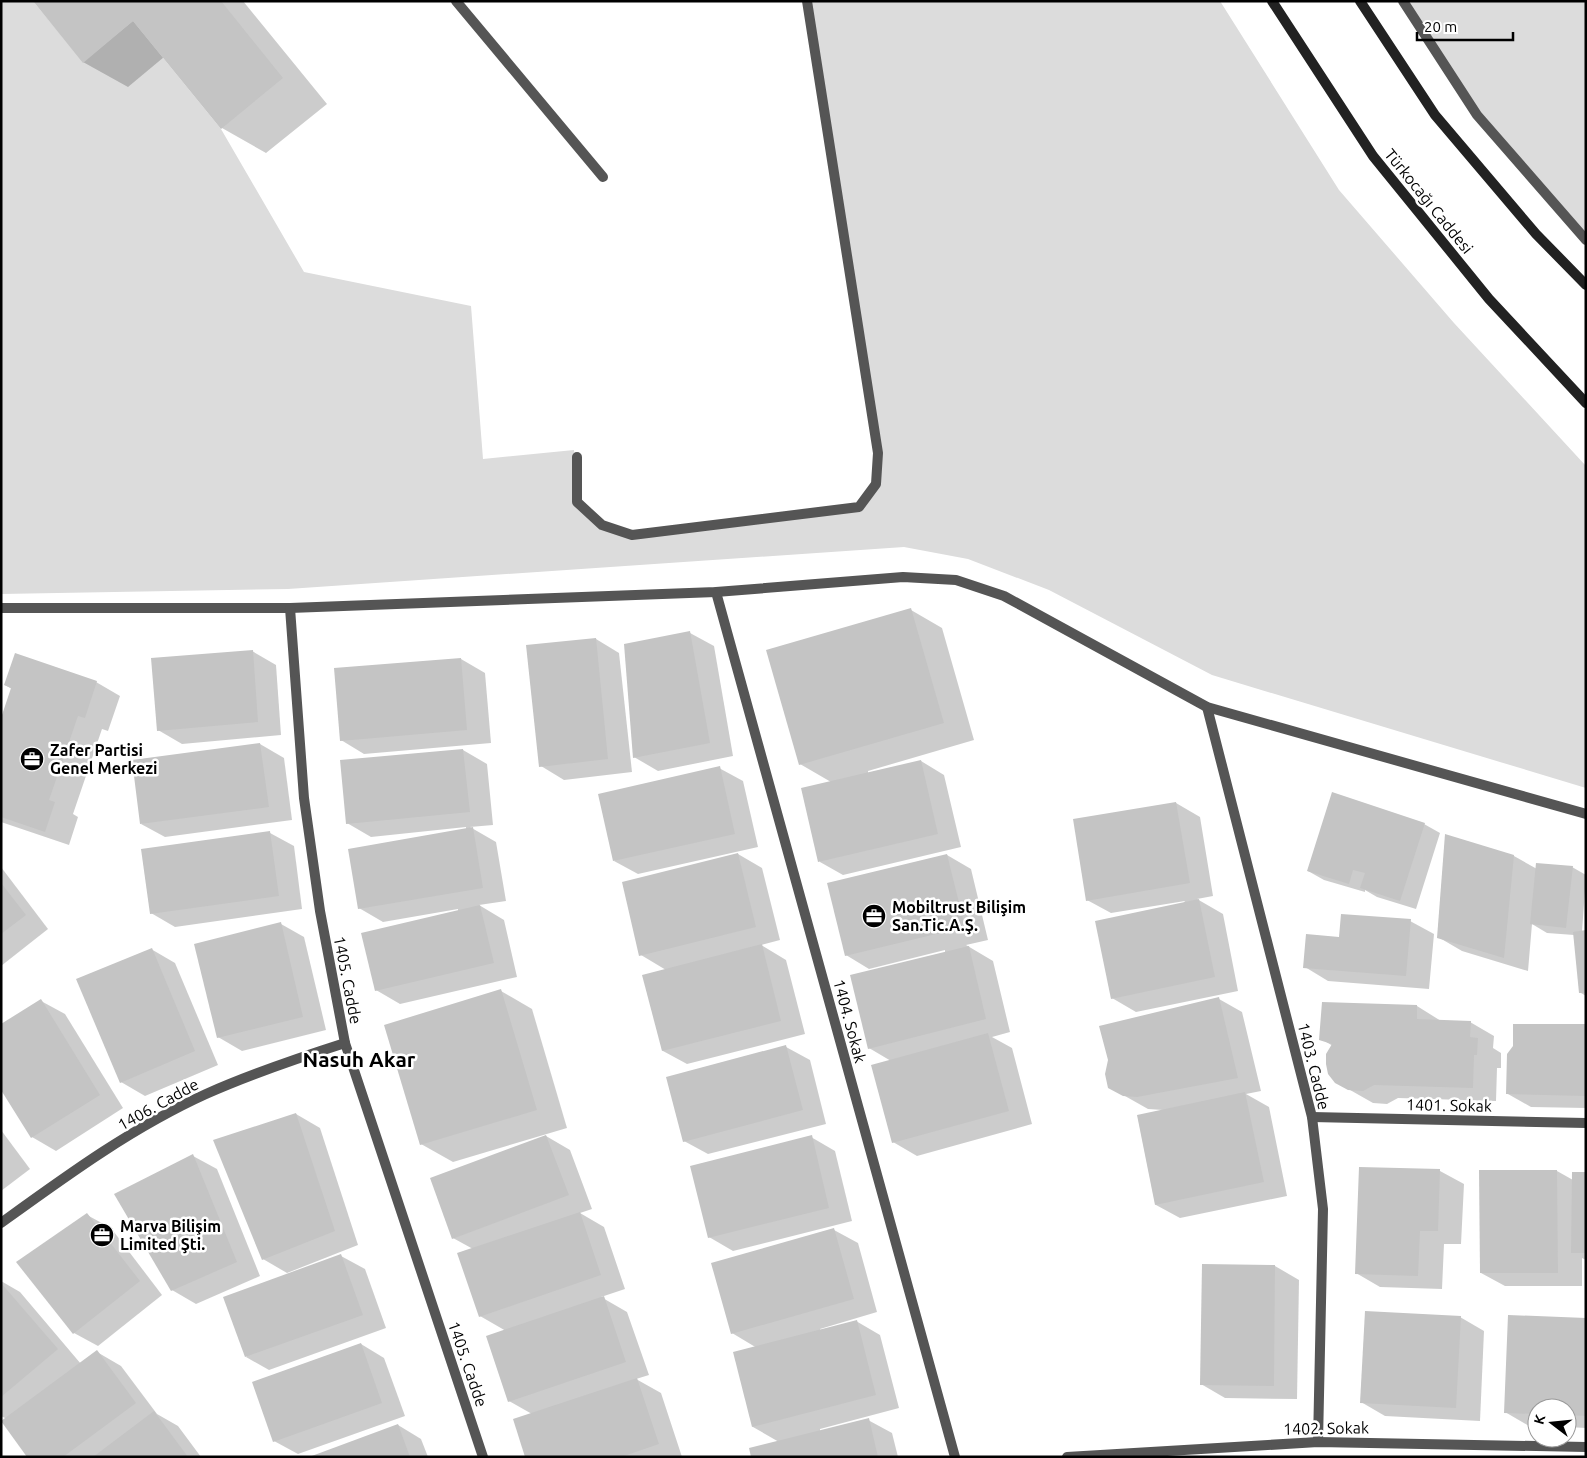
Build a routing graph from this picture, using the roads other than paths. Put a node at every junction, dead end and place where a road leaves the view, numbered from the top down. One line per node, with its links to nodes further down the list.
1 (456, 1): 6 (street)
2 (807, 1): 10 (street)
3 (1272, 1): 9 (main road, Türkocağı Caddesi)
4 (1360, 1): 8 (main road)
5 (1403, 1): 7 (street)
6 (603, 177)
7 (1586, 240)
8 (1586, 286)
9 (1586, 403)
10 (577, 457)
11 (716, 592): 13 (street); 14 (street); 23 (street, 1404. Sokak)
12 (1, 608): 13 (street)
13 (290, 608): 16 (street, 1405. Cadde)
14 (1207, 707): 15 (street); 17 (street, 1403. Cadde)
15 (1586, 814)
16 (345, 1043): 19 (street, 1406. Cadde); 22 (street, 1405. Cadde)
17 (1312, 1117): 18 (street, 1401. Sokak); 20 (street, 1403. Cadde)
18 (1586, 1123)
19 (1, 1223)
20 (1318, 1442): 21 (street, 1402. Sokak); 24 (street, 1402. Sokak)
21 (1586, 1447)
22 (484, 1457)
23 (955, 1457)
24 (1067, 1457)

